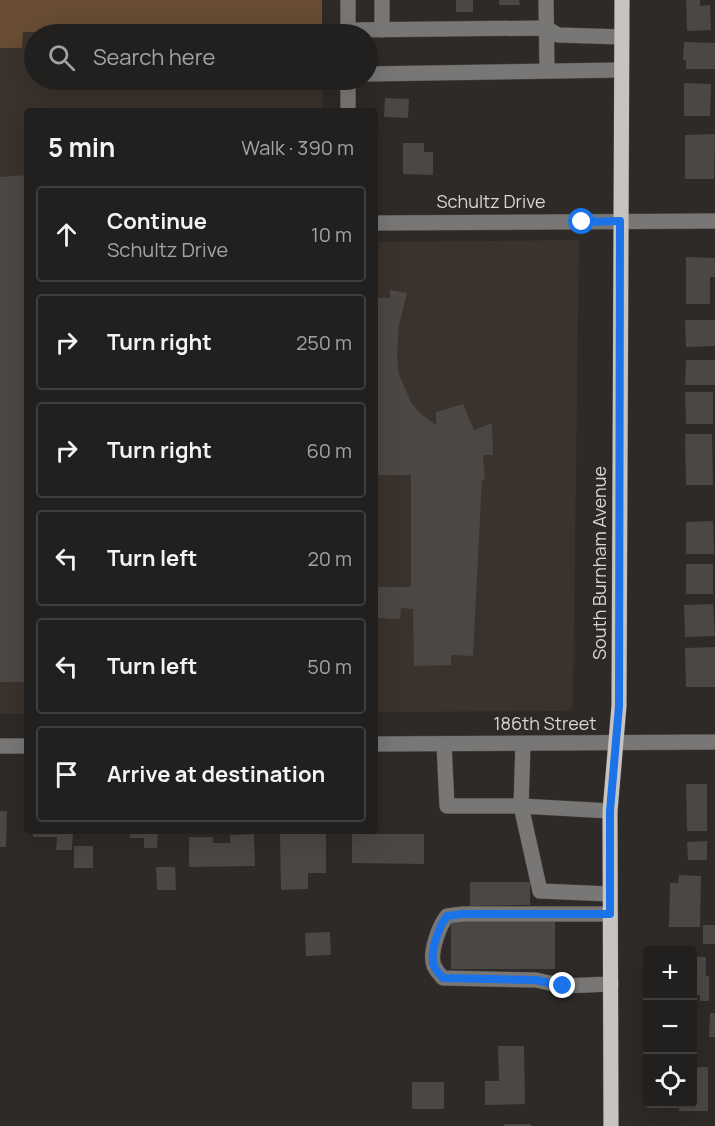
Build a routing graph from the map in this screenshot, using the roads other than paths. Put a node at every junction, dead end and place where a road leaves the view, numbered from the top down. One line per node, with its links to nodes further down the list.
1 (348, 0): 5 (street)
2 (382, 0): 8 (street)
3 (546, 0): 6 (street)
4 (622, 0): 9 (main road, South Burnham Avenue)
5 (348, 24)
6 (546, 28): 8 (street); 9 (street); 10 (street)
7 (378, 30): 8 (street)
8 (382, 30)
9 (622, 37): 11 (main road, South Burnham Avenue)
10 (547, 70): 11 (street); 12 (street)
11 (621, 70): 15 (main road, South Burnham Avenue)
12 (378, 74)
13 (348, 90): 14 (street)
14 (348, 108)
15 (620, 221): 16 (street, Schultz Drive); 17 (street, Schultz Drive); 19 (main road, South Burnham Avenue)
16 (715, 221)
17 (378, 223)
18 (715, 742): 19 (street, 186th Street)
19 (615, 743): 22 (street, 186th Street); 26 (main road, South Burnham Avenue)
20 (378, 744): 21 (street, 186th Street)
21 (444, 744): 22 (street, 186th Street); 25 (street)
22 (523, 744): 25 (street)
23 (0, 746): 24 (street)
24 (24, 746)
25 (521, 806): 26 (street); 27 (street)
26 (610, 811): 27 (main road, South Burnham Avenue)
27 (610, 894): 28 (main road, South Burnham Avenue)
28 (610, 914): 29 (main road, South Burnham Avenue); 29 (street)
29 (611, 984): 30 (main road, South Burnham Avenue)
30 (611, 1126)

